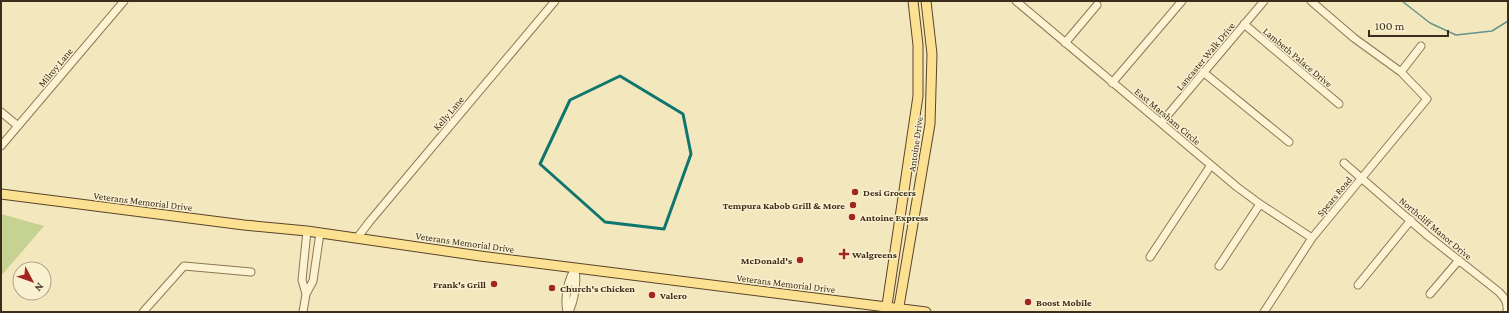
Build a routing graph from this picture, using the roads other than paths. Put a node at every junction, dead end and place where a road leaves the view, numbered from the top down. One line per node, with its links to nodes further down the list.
1 (124, 1): 19 (street, Milroy Lane)
2 (555, 1): 30 (street, Kelly Lane)
3 (913, 1): 40 (main road, Antoine Drive)
4 (926, 1): 41 (main road, Antoine Drive)
5 (1182, 1): 15 (street)
6 (1264, 1): 10 (street, Lancaster Walk Drive)
7 (1311, 1): 14 (street)
8 (1018, 2): 11 (street, East Marsham Circle)
9 (1097, 4): 11 (street)
10 (1244, 24): 13 (street, Lancaster Walk Drive); 16 (street, Lambeth Palace Drive)
11 (1065, 43): 15 (street, East Marsham Circle)
12 (1421, 46): 14 (street)
13 (1204, 72): 18 (street, Lancaster Walk Drive); 20 (street)
14 (1401, 72): 24 (street, Spears Road)
15 (1112, 83): 18 (street, East Marsham Circle)
16 (1339, 104)
17 (1, 112): 19 (street)
18 (1161, 123): 23 (street, East Marsham Circle)
19 (18, 126): 21 (street, Milroy Lane)
20 (1289, 142)
21 (1, 146)
22 (1344, 163): 24 (street, Northcliff Manor Drive)
23 (1212, 165): 26 (street, East Marsham Circle); 32 (street)
24 (1362, 179): 27 (street, Northcliff Manor Drive); 31 (street, Spears Road)
25 (1, 194): 28 (main road, Veterans Memorial Drive)
26 (1260, 204): 31 (street, East Marsham Circle); 34 (street)
27 (1410, 220): 33 (street, Northcliff Manor Drive); 37 (street)
28 (307, 231): 29 (main road, Veterans Memorial Drive); 38 (street)
29 (320, 233): 30 (main road, Veterans Memorial Drive); 38 (street)
30 (357, 238): 35 (main road, Veterans Memorial Drive)
31 (1312, 238): 46 (street, Spears Road)
32 (1150, 257)
33 (1459, 260): 39 (street); 47 (street, Northcliff Manor Drive)
34 (1219, 266)
35 (575, 268): 40 (main road, Veterans Memorial Drive); 44 (street)
36 (251, 272): 42 (street)
37 (1358, 285)
38 (306, 294): 43 (street)
39 (1430, 294)
40 (887, 309): 41 (main road, Veterans Memorial Drive)
41 (898, 310): 45 (main road, Veterans Memorial Drive)
42 (143, 312)
43 (303, 312)
44 (568, 312)
45 (926, 312)
46 (1264, 312)
47 (1507, 312)

